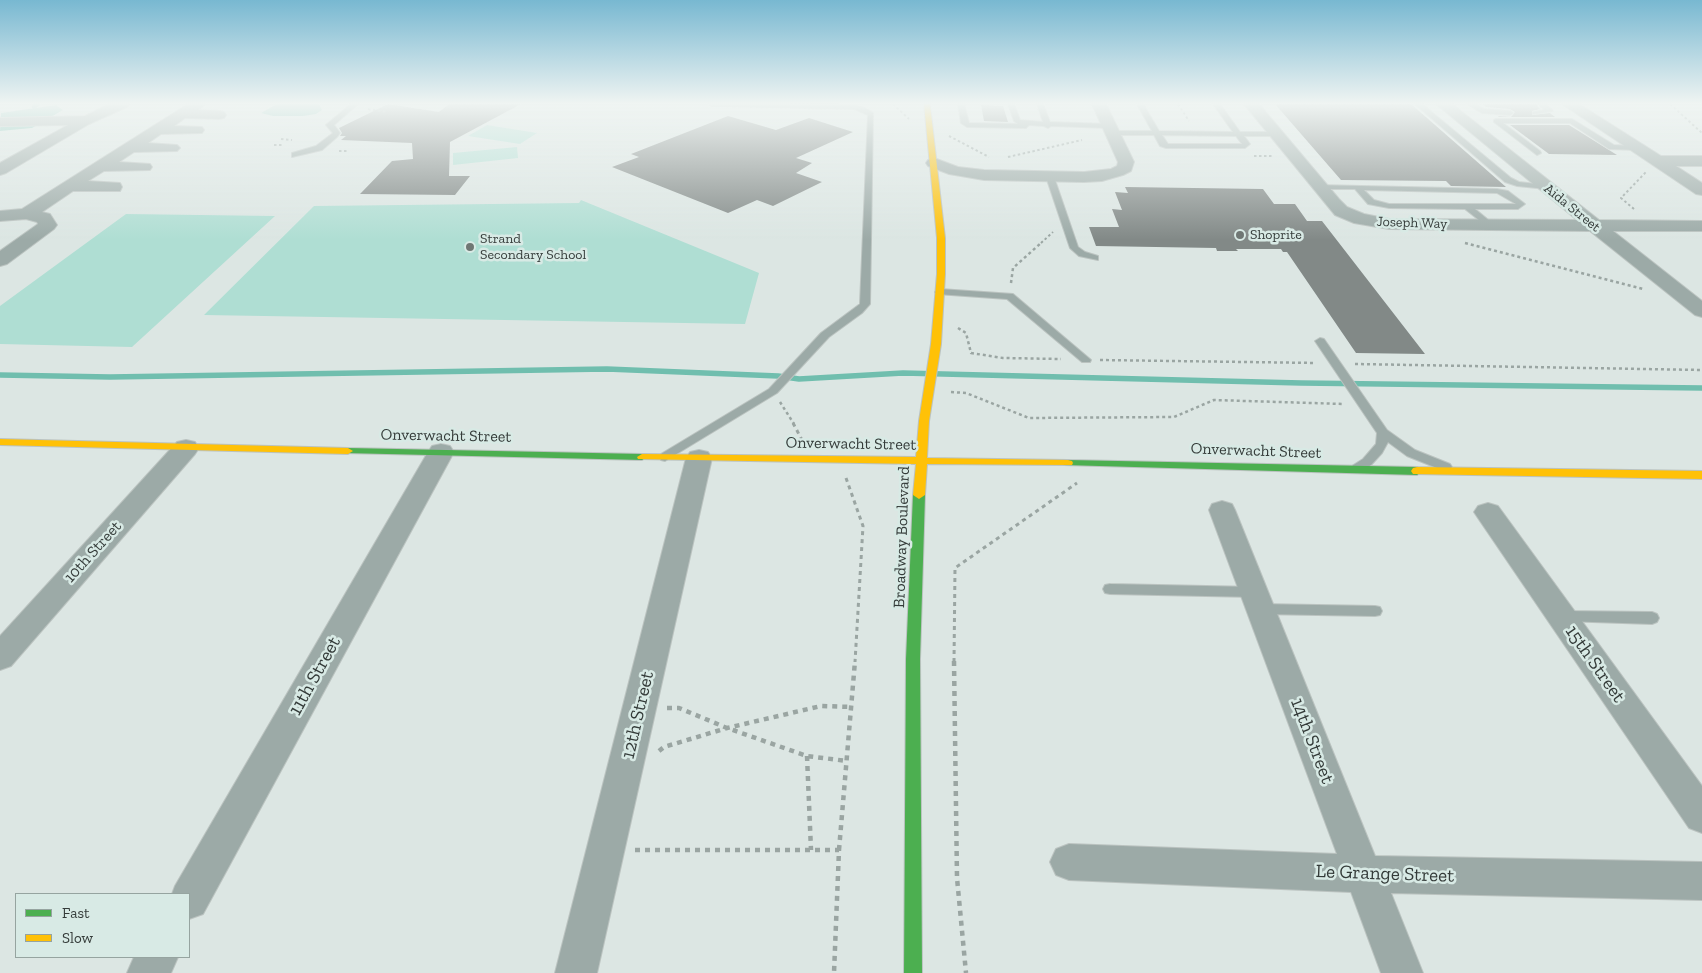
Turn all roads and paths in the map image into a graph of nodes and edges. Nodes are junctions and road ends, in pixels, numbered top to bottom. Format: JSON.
{"nodes":[{"id":1,"x":36,"y":149,"type":"edge"},
{"id":2,"x":127,"y":149,"type":"edge"},
{"id":3,"x":314,"y":149,"type":"edge"},
{"id":4,"x":870,"y":149,"type":"edge"},
{"id":5,"x":932,"y":149,"type":"edge"},
{"id":6,"x":975,"y":149,"type":"edge"},
{"id":7,"x":1035,"y":149,"type":"edge"},
{"id":8,"x":1120,"y":149,"type":"edge"},
{"id":9,"x":1288,"y":149,"type":"edge"},
{"id":10,"x":1472,"y":149,"type":"edge"},
{"id":11,"x":1499,"y":149,"type":"edge"},
{"id":12,"x":1531,"y":149,"type":"edge"},
{"id":13,"x":1638,"y":149,"type":"edge"},
{"id":14,"x":29,"y":153,"type":"junction"},
{"id":15,"x":55,"y":154,"type":"dead end"},
{"id":16,"x":1537,"y":154,"type":"dead end"},
{"id":17,"x":295,"y":155,"type":"dead end"},
{"id":18,"x":995,"y":160,"type":"junction"},
{"id":19,"x":1657,"y":161,"type":"junction"},
{"id":20,"x":1702,"y":161,"type":"edge"},
{"id":21,"x":934,"y":163,"type":"junction"},
{"id":22,"x":101,"y":166,"type":"junction"},
{"id":23,"x":144,"y":166,"type":"dead end"},
{"id":24,"x":0,"y":171,"type":"edge"},
{"id":25,"x":23,"y":173,"type":"dead end"},
{"id":26,"x":984,"y":175,"type":"junction"},
{"id":27,"x":1022,"y":176,"type":"junction"},
{"id":28,"x":1050,"y":176,"type":"junction"},
{"id":29,"x":70,"y":186,"type":"junction"},
{"id":30,"x":114,"y":187,"type":"dead end"},
{"id":31,"x":1319,"y":187,"type":"junction"},
{"id":32,"x":1357,"y":187,"type":"junction"},
{"id":33,"x":1547,"y":187,"type":"junction"},
{"id":34,"x":936,"y":188,"type":"junction"},
{"id":35,"x":1702,"y":190,"type":"edge"},
{"id":36,"x":1466,"y":206,"type":"junction"},
{"id":37,"x":26,"y":214,"type":"junction"},
{"id":38,"x":0,"y":216,"type":"edge"},
{"id":39,"x":1066,"y":220,"type":"junction"},
{"id":40,"x":1489,"y":225,"type":"junction"},
{"id":41,"x":1594,"y":225,"type":"junction"},
{"id":42,"x":1654,"y":226,"type":"junction"},
{"id":43,"x":1702,"y":226,"type":"edge"},
{"id":44,"x":1463,"y":242,"type":"dead end"},
{"id":45,"x":1095,"y":258,"type":"dead end"},
{"id":46,"x":0,"y":260,"type":"edge"},
{"id":47,"x":1644,"y":289,"type":"dead end"},
{"id":48,"x":940,"y":292,"type":"junction"},
{"id":49,"x":1010,"y":296,"type":"junction"},
{"id":50,"x":1702,"y":311,"type":"edge"},
{"id":51,"x":938,"y":326,"type":"junction"},
{"id":52,"x":1320,"y":341,"type":"dead end"},
{"id":53,"x":1086,"y":360,"type":"junction"},
{"id":54,"x":1336,"y":363,"type":"junction"},
{"id":55,"x":1702,"y":370,"type":"edge"},
{"id":56,"x":773,"y":391,"type":"junction"},
{"id":57,"x":928,"y":391,"type":"junction"},
{"id":58,"x":1361,"y":401,"type":"junction"},
{"id":59,"x":1383,"y":433,"type":"junction"},
{"id":60,"x":0,"y":442,"type":"edge"},
{"id":61,"x":186,"y":448,"type":"junction"},
{"id":62,"x":441,"y":452,"type":"junction"},
{"id":63,"x":664,"y":457,"type":"junction"},
{"id":64,"x":699,"y":458,"type":"junction"},
{"id":65,"x":797,"y":460,"type":"junction"},
{"id":66,"x":920,"y":461,"type":"junction"},
{"id":67,"x":1090,"y":463,"type":"junction"},
{"id":68,"x":1356,"y":470,"type":"junction"},
{"id":69,"x":1458,"y":471,"type":"junction"},
{"id":70,"x":1702,"y":475,"type":"edge"},
{"id":71,"x":845,"y":476,"type":"dead end"},
{"id":72,"x":1222,"y":510,"type":"dead end"},
{"id":73,"x":1488,"y":512,"type":"dead end"},
{"id":74,"x":1110,"y":589,"type":"dead end"},
{"id":75,"x":1257,"y":601,"type":"junction"},
{"id":76,"x":1375,"y":611,"type":"dead end"},
{"id":77,"x":1561,"y":616,"type":"junction"},
{"id":78,"x":1652,"y":618,"type":"dead end"},
{"id":79,"x":0,"y":656,"type":"edge"},
{"id":80,"x":852,"y":707,"type":"junction"},
{"id":81,"x":639,"y":708,"type":"junction"},
{"id":82,"x":727,"y":728,"type":"junction"},
{"id":83,"x":807,"y":756,"type":"junction"},
{"id":84,"x":847,"y":761,"type":"junction"},
{"id":85,"x":624,"y":775,"type":"junction"},
{"id":86,"x":1702,"y":816,"type":"edge"},
{"id":87,"x":605,"y":850,"type":"junction"},
{"id":88,"x":811,"y":850,"type":"junction"},
{"id":89,"x":839,"y":850,"type":"junction"},
{"id":90,"x":1069,"y":862,"type":"dead end"},
{"id":91,"x":1364,"y":874,"type":"junction"},
{"id":92,"x":1702,"y":881,"type":"edge"},
{"id":93,"x":190,"y":898,"type":"edge"},
{"id":94,"x":156,"y":958,"type":"edge"},
{"id":95,"x":148,"y":973,"type":"edge"},
{"id":96,"x":576,"y":973,"type":"edge"},
{"id":97,"x":834,"y":973,"type":"edge"},
{"id":98,"x":913,"y":973,"type":"edge"},
{"id":99,"x":966,"y":973,"type":"edge"},
{"id":100,"x":1402,"y":973,"type":"edge"}],
"edges":[{"from":1,"to":14,"type":"street"},
{"from":2,"to":22,"type":"street"},
{"from":3,"to":17,"type":"lane"},
{"from":4,"to":56,"type":"lane"},
{"from":5,"to":21,"type":"street","name":"Broadway Boulevard"},
{"from":6,"to":18,"type":"path"},
{"from":7,"to":18,"type":"path"},
{"from":8,"to":28,"type":"street"},
{"from":9,"to":31,"type":"street","name":"Joseph Way"},
{"from":10,"to":33,"type":"lane"},
{"from":11,"to":33,"type":"street","name":"Aida Street"},
{"from":12,"to":16,"type":"lane"},
{"from":13,"to":19,"type":"street"},
{"from":14,"to":15,"type":"street"},
{"from":14,"to":24,"type":"street"},
{"from":18,"to":27,"type":"path"},
{"from":19,"to":20,"type":"street"},
{"from":19,"to":35,"type":"street"},
{"from":19,"to":42,"type":"path"},
{"from":21,"to":26,"type":"street"},
{"from":21,"to":34,"type":"street","name":"Broadway Boulevard"},
{"from":22,"to":23,"type":"street"},
{"from":22,"to":29,"type":"street"},
{"from":24,"to":25,"type":"street"},
{"from":26,"to":27,"type":"street"},
{"from":26,"to":34,"type":"street"},
{"from":27,"to":28,"type":"street"},
{"from":28,"to":39,"type":"lane"},
{"from":29,"to":30,"type":"street"},
{"from":29,"to":37,"type":"street"},
{"from":31,"to":32,"type":"lane"},
{"from":31,"to":40,"type":"street","name":"Joseph Way"},
{"from":32,"to":36,"type":"lane"},
{"from":32,"to":36,"type":"lane"},
{"from":33,"to":41,"type":"street","name":"Aida Street"},
{"from":34,"to":48,"type":"street","name":"Broadway Boulevard"},
{"from":36,"to":40,"type":"lane"},
{"from":37,"to":38,"type":"street"},
{"from":37,"to":46,"type":"street"},
{"from":39,"to":45,"type":"lane"},
{"from":39,"to":49,"type":"path"},
{"from":40,"to":41,"type":"street","name":"Joseph Way"},
{"from":41,"to":42,"type":"street","name":"Joseph Way"},
{"from":41,"to":50,"type":"street","name":"Aida Street"},
{"from":42,"to":43,"type":"street","name":"Joseph Way"},
{"from":44,"to":47,"type":"path"},
{"from":48,"to":49,"type":"lane"},
{"from":48,"to":51,"type":"street","name":"Broadway Boulevard"},
{"from":49,"to":53,"type":"lane"},
{"from":51,"to":53,"type":"path"},
{"from":51,"to":57,"type":"street","name":"Broadway Boulevard"},
{"from":52,"to":54,"type":"lane"},
{"from":53,"to":54,"type":"path"},
{"from":54,"to":55,"type":"path"},
{"from":54,"to":58,"type":"lane"},
{"from":56,"to":63,"type":"lane"},
{"from":56,"to":65,"type":"path"},
{"from":57,"to":58,"type":"path"},
{"from":57,"to":66,"type":"street","name":"Broadway Boulevard"},
{"from":58,"to":59,"type":"lane"},
{"from":59,"to":68,"type":"lane"},
{"from":59,"to":69,"type":"lane"},
{"from":60,"to":61,"type":"street","name":"Onverwacht Street"},
{"from":61,"to":62,"type":"street","name":"Onverwacht Street"},
{"from":61,"to":79,"type":"street","name":"10th Street"},
{"from":62,"to":63,"type":"street","name":"Onverwacht Street"},
{"from":62,"to":93,"type":"street","name":"11th Street"},
{"from":63,"to":64,"type":"street","name":"Onverwacht Street"},
{"from":64,"to":65,"type":"street","name":"Onverwacht Street"},
{"from":64,"to":81,"type":"street","name":"12th Street"},
{"from":65,"to":66,"type":"street","name":"Onverwacht Street"},
{"from":66,"to":67,"type":"street","name":"Onverwacht Street"},
{"from":66,"to":98,"type":"street","name":"Broadway Boulevard"},
{"from":67,"to":68,"type":"street","name":"Onverwacht Street"},
{"from":67,"to":99,"type":"path"},
{"from":68,"to":69,"type":"street","name":"Onverwacht Street"},
{"from":69,"to":70,"type":"street","name":"Onverwacht Street"},
{"from":71,"to":80,"type":"path"},
{"from":72,"to":75,"type":"street","name":"14th Street"},
{"from":73,"to":77,"type":"street","name":"15th Street"},
{"from":74,"to":75,"type":"lane"},
{"from":75,"to":76,"type":"lane"},
{"from":75,"to":91,"type":"street","name":"14th Street"},
{"from":77,"to":78,"type":"lane"},
{"from":77,"to":86,"type":"street","name":"15th Street"},
{"from":80,"to":82,"type":"path"},
{"from":80,"to":84,"type":"path"},
{"from":81,"to":82,"type":"path"},
{"from":81,"to":85,"type":"street","name":"12th Street"},
{"from":82,"to":83,"type":"path"},
{"from":82,"to":85,"type":"path"},
{"from":83,"to":84,"type":"path"},
{"from":83,"to":88,"type":"path"},
{"from":84,"to":89,"type":"path"},
{"from":85,"to":87,"type":"street","name":"12th Street"},
{"from":87,"to":88,"type":"path"},
{"from":87,"to":96,"type":"street","name":"12th Street"},
{"from":88,"to":89,"type":"path"},
{"from":89,"to":97,"type":"path"},
{"from":90,"to":91,"type":"street","name":"Le Grange Street"},
{"from":91,"to":92,"type":"street","name":"Le Grange Street"},
{"from":91,"to":100,"type":"street","name":"14th Street"},
{"from":94,"to":95,"type":"street"}]}
